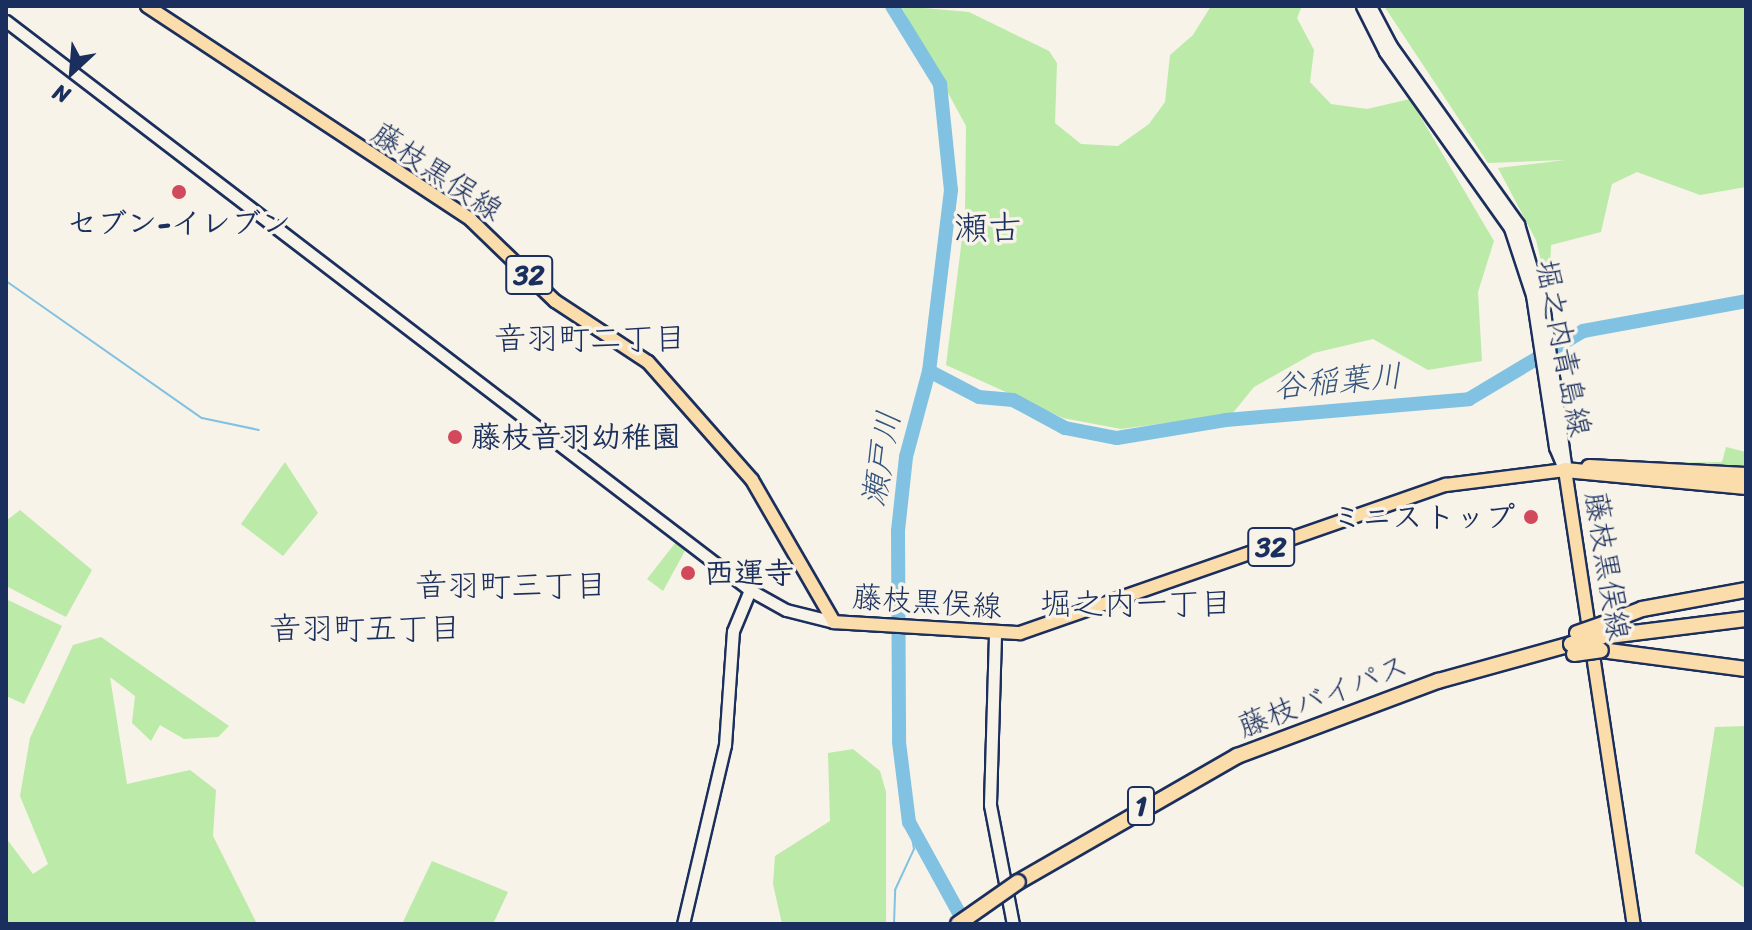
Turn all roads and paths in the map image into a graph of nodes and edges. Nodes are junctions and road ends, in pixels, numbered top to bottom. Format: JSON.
{"nodes":[{"id":1,"x":147,"y":6,"type":"edge"},
{"id":2,"x":1362,"y":6,"type":"edge"},
{"id":3,"x":1370,"y":6,"type":"edge"},
{"id":4,"x":6,"y":21,"type":"edge"},
{"id":5,"x":1544,"y":340,"type":"junction"},
{"id":6,"x":1565,"y":470,"type":"junction"},
{"id":7,"x":1746,"y":476,"type":"edge"},
{"id":8,"x":1700,"y":485,"type":"junction"},
{"id":9,"x":1746,"y":487,"type":"edge"},
{"id":10,"x":750,"y":590,"type":"junction"},
{"id":11,"x":1746,"y":590,"type":"edge"},
{"id":12,"x":1746,"y":619,"type":"edge"},
{"id":13,"x":834,"y":622,"type":"junction"},
{"id":14,"x":995,"y":635,"type":"junction"},
{"id":15,"x":1601,"y":637,"type":"junction"},
{"id":16,"x":1746,"y":669,"type":"edge"},
{"id":17,"x":683,"y":924,"type":"edge"},
{"id":18,"x":958,"y":924,"type":"edge"},
{"id":19,"x":1013,"y":924,"type":"edge"},
{"id":20,"x":1634,"y":924,"type":"edge"}],
"edges":[{"from":1,"to":13,"type":"main road","name":"藤枝黒俣線","number":"32"},
{"from":2,"to":5,"type":"street","name":"堀之内青島線"},
{"from":3,"to":5,"type":"street","name":"堀之内青島線"},
{"from":4,"to":10,"type":"street"},
{"from":5,"to":6,"type":"street","name":"堀之内青島線"},
{"from":6,"to":7,"type":"highway"},
{"from":6,"to":8,"type":"highway"},
{"from":6,"to":14,"type":"main road","name":"藤枝黒俣線","number":"32"},
{"from":6,"to":20,"type":"main road","name":"藤枝黒俣線"},
{"from":7,"to":8,"type":"highway"},
{"from":8,"to":9,"type":"highway"},
{"from":10,"to":13,"type":"street"},
{"from":10,"to":17,"type":"street"},
{"from":11,"to":15,"type":"highway","number":"1"},
{"from":12,"to":15,"type":"highway","name":"藤枝バイパス","number":"1"},
{"from":13,"to":14,"type":"main road","name":"藤枝黒俣線","number":"32"},
{"from":14,"to":19,"type":"street"},
{"from":15,"to":16,"type":"highway","number":"1"},
{"from":15,"to":18,"type":"highway","name":"藤枝バイパス","number":"1","bridge":true}]}
